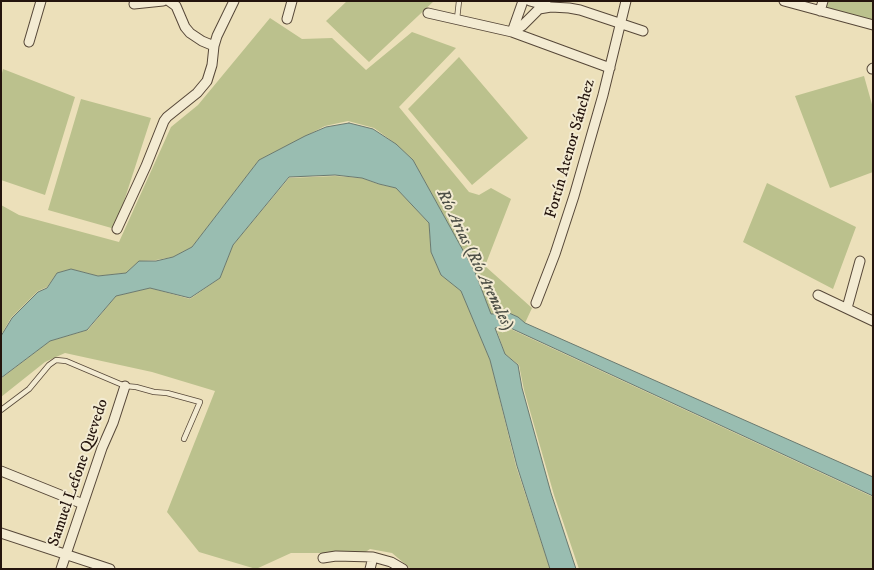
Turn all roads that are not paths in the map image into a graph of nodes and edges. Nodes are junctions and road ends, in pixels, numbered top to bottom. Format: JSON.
{"nodes":[{"id":1,"x":42,"y":1,"type":"edge"},
{"id":2,"x":162,"y":1,"type":"edge"},
{"id":3,"x":169,"y":1,"type":"edge"},
{"id":4,"x":234,"y":1,"type":"edge"},
{"id":5,"x":292,"y":1,"type":"edge"},
{"id":6,"x":459,"y":1,"type":"edge"},
{"id":7,"x":523,"y":1,"type":"edge"},
{"id":8,"x":530,"y":1,"type":"edge"},
{"id":9,"x":626,"y":1,"type":"edge"},
{"id":10,"x":784,"y":1,"type":"edge"},
{"id":11,"x":823,"y":1,"type":"edge"},
{"id":12,"x":134,"y":4,"type":"dead end"},
{"id":13,"x":551,"y":7,"type":"junction"},
{"id":14,"x":820,"y":11,"type":"junction"},
{"id":15,"x":428,"y":13,"type":"dead end"},
{"id":16,"x":287,"y":19,"type":"dead end"},
{"id":17,"x":457,"y":19,"type":"junction"},
{"id":18,"x":620,"y":24,"type":"junction"},
{"id":19,"x":873,"y":25,"type":"edge"},
{"id":20,"x":512,"y":32,"type":"junction"},
{"id":21,"x":643,"y":32,"type":"dead end"},
{"id":22,"x":29,"y":42,"type":"dead end"},
{"id":23,"x":214,"y":46,"type":"junction"},
{"id":24,"x":610,"y":68,"type":"junction"},
{"id":25,"x":117,"y":229,"type":"dead end"},
{"id":26,"x":860,"y":261,"type":"dead end"},
{"id":27,"x":818,"y":295,"type":"dead end"},
{"id":28,"x":536,"y":304,"type":"dead end"},
{"id":29,"x":847,"y":308,"type":"junction"},
{"id":30,"x":873,"y":322,"type":"edge"},
{"id":31,"x":125,"y":386,"type":"junction"},
{"id":32,"x":1,"y":410,"type":"edge"},
{"id":33,"x":184,"y":439,"type":"dead end"},
{"id":34,"x":1,"y":471,"type":"edge"},
{"id":35,"x":83,"y":504,"type":"junction"},
{"id":36,"x":1,"y":533,"type":"edge"},
{"id":37,"x":66,"y":554,"type":"junction"},
{"id":38,"x":373,"y":557,"type":"junction"},
{"id":39,"x":323,"y":558,"type":"dead end"},
{"id":40,"x":61,"y":569,"type":"edge"},
{"id":41,"x":110,"y":569,"type":"edge"},
{"id":42,"x":370,"y":569,"type":"edge"},
{"id":43,"x":403,"y":569,"type":"edge"}],
"edges":[{"from":1,"to":22,"type":"street"},
{"from":2,"to":12,"type":"street"},
{"from":3,"to":23,"type":"street"},
{"from":4,"to":23,"type":"street"},
{"from":5,"to":16,"type":"street"},
{"from":6,"to":17,"type":"lane"},
{"from":7,"to":20,"type":"street"},
{"from":8,"to":13,"type":"street"},
{"from":9,"to":18,"type":"street","name":"Fortín Atenor Sánchez"},
{"from":10,"to":14,"type":"street"},
{"from":11,"to":14,"type":"street"},
{"from":13,"to":18,"type":"street"},
{"from":13,"to":20,"type":"street"},
{"from":14,"to":19,"type":"street"},
{"from":15,"to":17,"type":"street"},
{"from":17,"to":20,"type":"street"},
{"from":18,"to":21,"type":"street"},
{"from":18,"to":24,"type":"street","name":"Fortín Atenor Sánchez"},
{"from":20,"to":24,"type":"street"},
{"from":23,"to":25,"type":"street"},
{"from":24,"to":28,"type":"street","name":"Fortín Atenor Sánchez"},
{"from":26,"to":29,"type":"street"},
{"from":27,"to":29,"type":"street"},
{"from":29,"to":30,"type":"street"},
{"from":31,"to":32,"type":"lane"},
{"from":31,"to":33,"type":"lane"},
{"from":31,"to":35,"type":"street","name":"Samuel Lefone Quevedo"},
{"from":34,"to":35,"type":"street"},
{"from":35,"to":37,"type":"street","name":"Samuel Lefone Quevedo"},
{"from":36,"to":37,"type":"street"},
{"from":37,"to":40,"type":"street","name":"Samuel Lefone Quevedo"},
{"from":37,"to":41,"type":"street"},
{"from":38,"to":39,"type":"street"},
{"from":38,"to":42,"type":"street"},
{"from":38,"to":43,"type":"street"}]}
